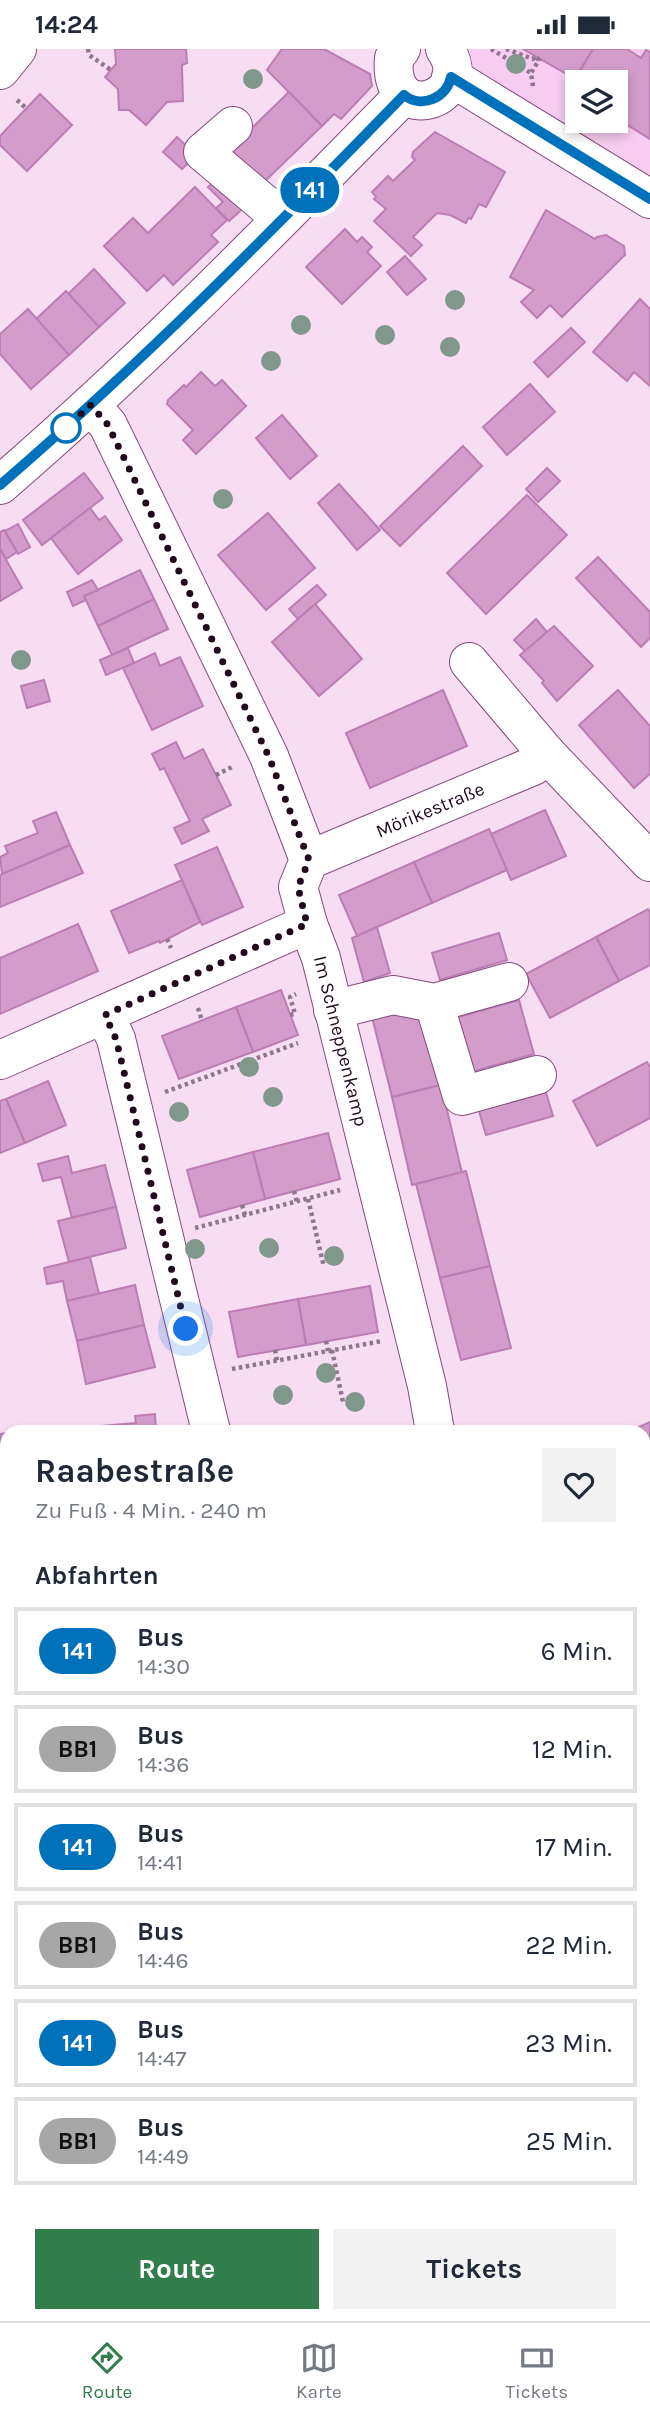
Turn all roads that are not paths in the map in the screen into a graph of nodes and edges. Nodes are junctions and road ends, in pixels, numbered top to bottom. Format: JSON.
{"nodes":[{"id":1,"x":17,"y":49,"type":"edge"},
{"id":2,"x":388,"y":52,"type":"edge"},
{"id":3,"x":448,"y":63,"type":"edge"},
{"id":4,"x":0,"y":70,"type":"edge"},
{"id":5,"x":404,"y":95,"type":"junction"},
{"id":6,"x":233,"y":126,"type":"dead end"},
{"id":7,"x":650,"y":199,"type":"edge"},
{"id":8,"x":281,"y":218,"type":"junction"},
{"id":9,"x":91,"y":405,"type":"junction"},
{"id":10,"x":0,"y":485,"type":"edge"},
{"id":11,"x":469,"y":662,"type":"dead end"},
{"id":12,"x":546,"y":753,"type":"junction"},
{"id":13,"x":309,"y":860,"type":"junction"},
{"id":14,"x":650,"y":862,"type":"edge"},
{"id":15,"x":307,"y":924,"type":"junction"},
{"id":16,"x":509,"y":982,"type":"dead end"},
{"id":17,"x":434,"y":1003,"type":"junction"},
{"id":18,"x":333,"y":1010,"type":"junction"},
{"id":19,"x":105,"y":1015,"type":"junction"},
{"id":20,"x":0,"y":1060,"type":"edge"},
{"id":21,"x":537,"y":1075,"type":"dead end"},
{"id":22,"x":210,"y":1425,"type":"edge"},
{"id":23,"x":434,"y":1425,"type":"edge"}],
"edges":[{"from":1,"to":4,"type":"street"},
{"from":2,"to":5,"type":"street"},
{"from":3,"to":5,"type":"street"},
{"from":3,"to":7,"type":"street"},
{"from":5,"to":8,"type":"street"},
{"from":6,"to":8,"type":"street"},
{"from":8,"to":9,"type":"street"},
{"from":9,"to":10,"type":"street"},
{"from":9,"to":13,"type":"street"},
{"from":11,"to":12,"type":"street"},
{"from":12,"to":13,"type":"street","name":"Mörikestraße"},
{"from":12,"to":14,"type":"street"},
{"from":13,"to":15,"type":"street","name":"Im Schneppenkamp"},
{"from":15,"to":18,"type":"street","name":"Im Schneppenkamp"},
{"from":15,"to":19,"type":"street"},
{"from":16,"to":17,"type":"street"},
{"from":17,"to":18,"type":"street"},
{"from":17,"to":21,"type":"street"},
{"from":18,"to":23,"type":"street","name":"Im Schneppenkamp"},
{"from":19,"to":20,"type":"street"},
{"from":19,"to":22,"type":"street"}]}
